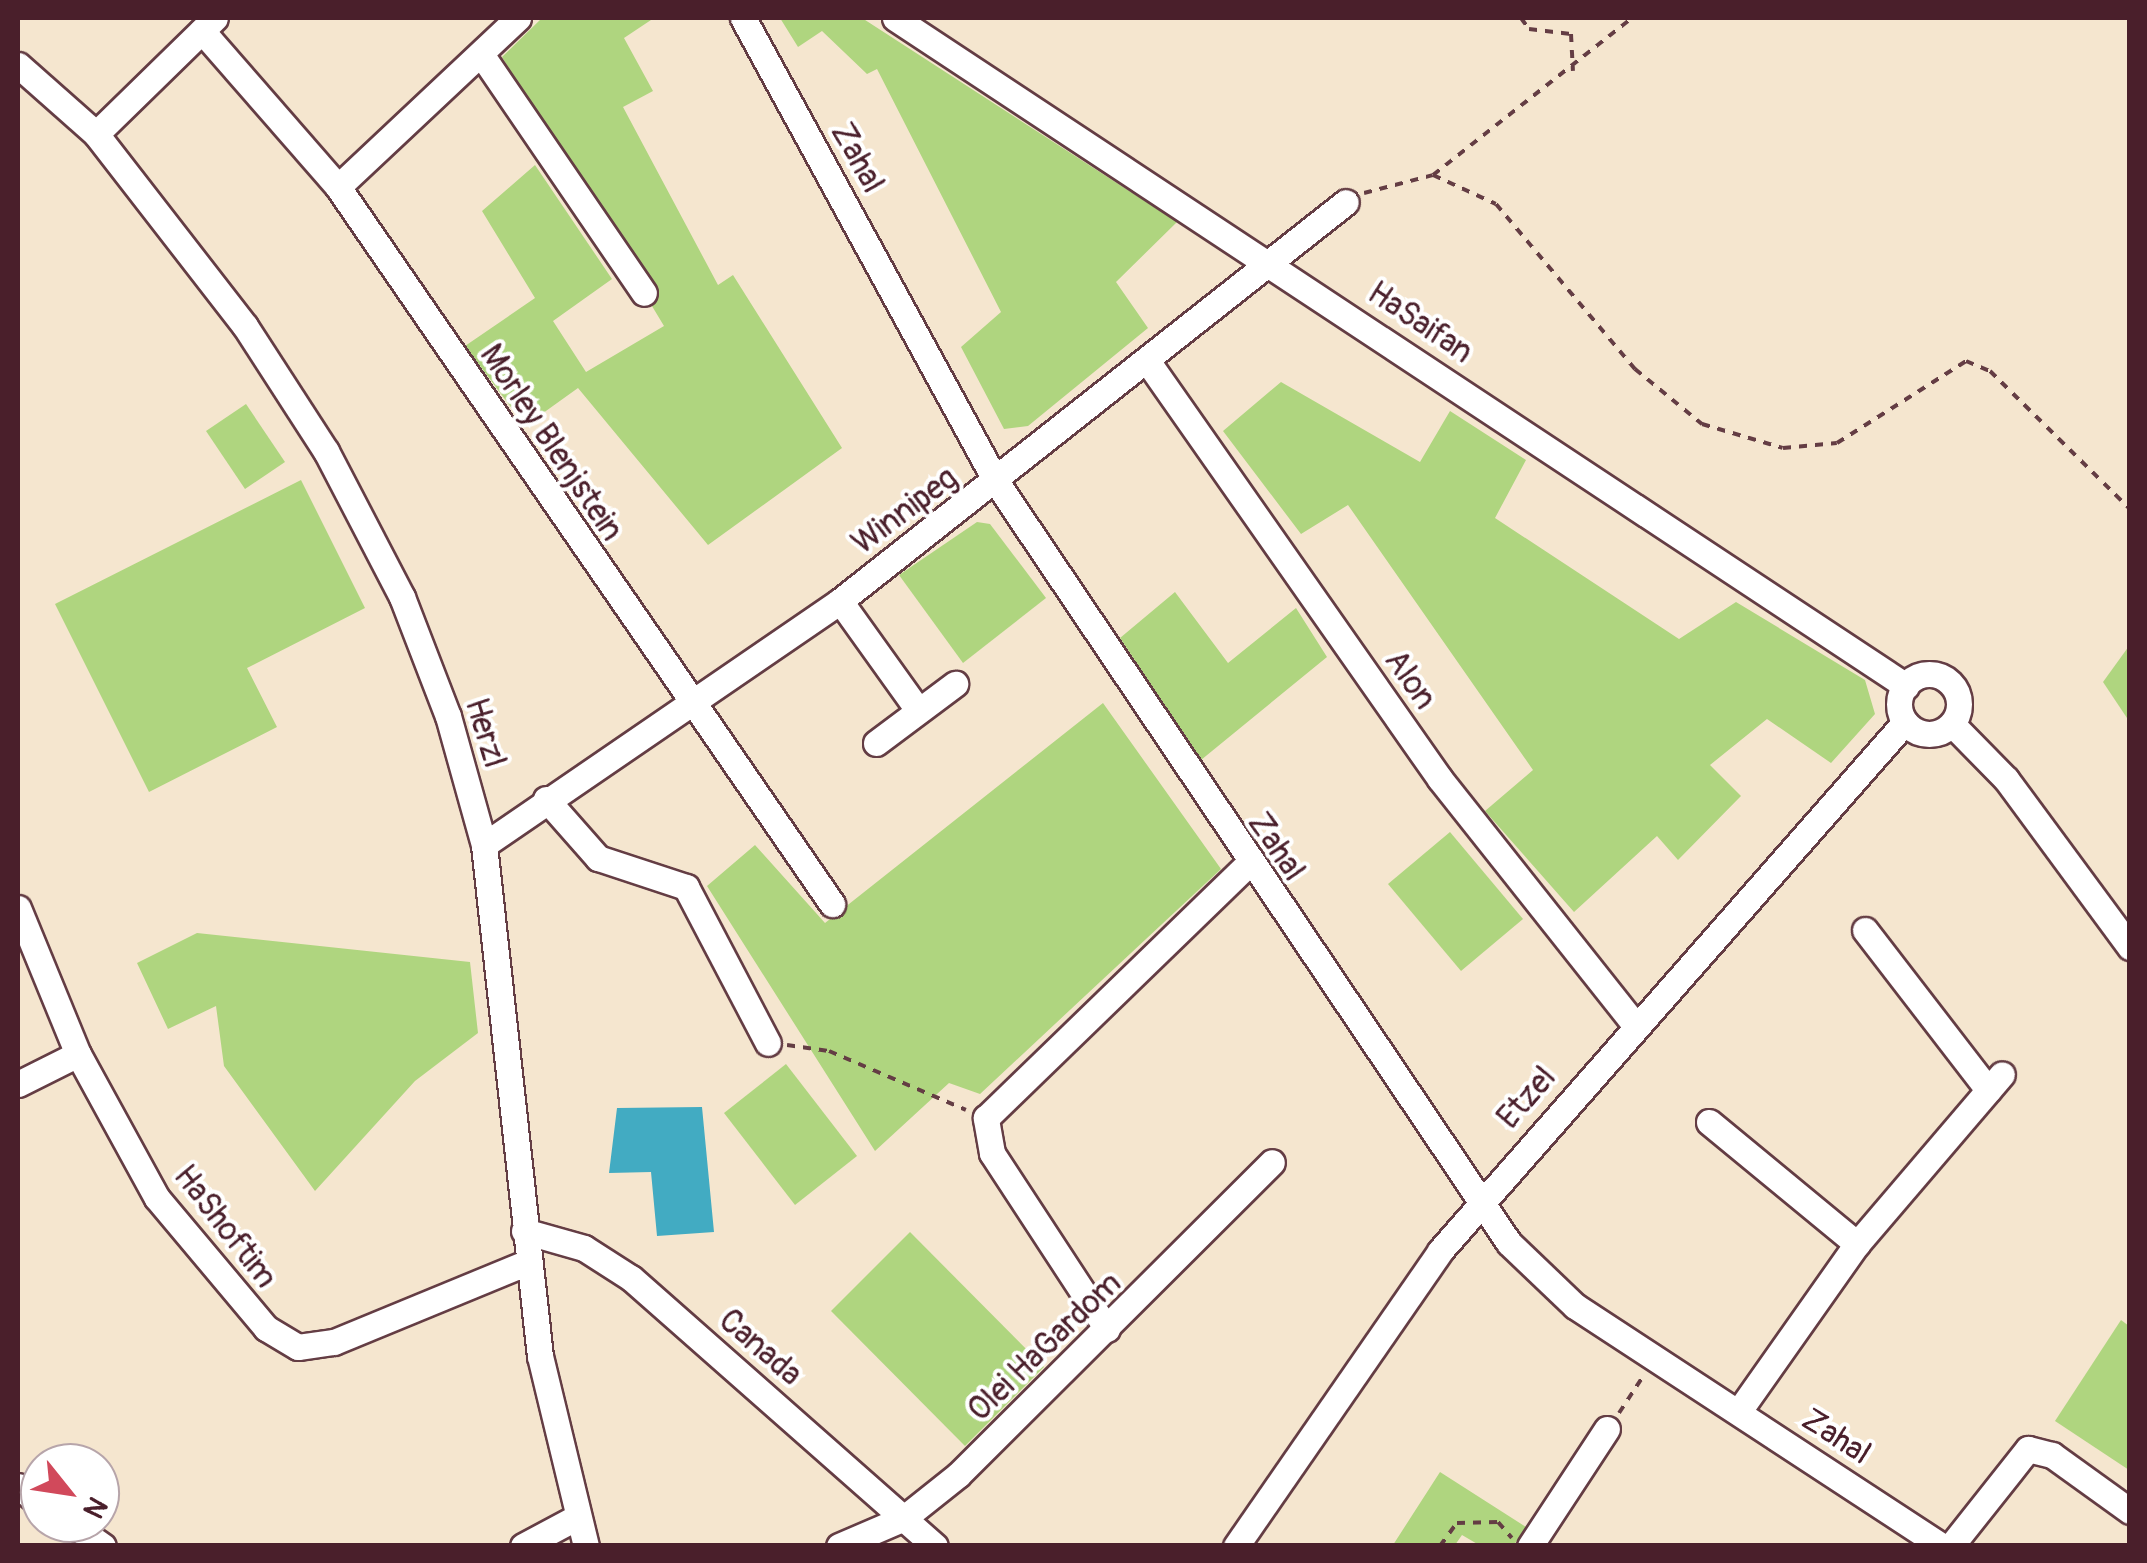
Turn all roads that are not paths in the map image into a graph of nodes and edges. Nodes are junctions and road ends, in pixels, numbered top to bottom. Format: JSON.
{"nodes":[{"id":1,"x":518,"y":18,"type":"edge"},
{"id":2,"x":744,"y":18,"type":"edge"},
{"id":3,"x":895,"y":18,"type":"edge"},
{"id":4,"x":209,"y":24,"type":"edge"},
{"id":5,"x":481,"y":54,"type":"junction"},
{"id":6,"x":18,"y":65,"type":"edge"},
{"id":7,"x":96,"y":134,"type":"junction"},
{"id":8,"x":338,"y":187,"type":"junction"},
{"id":9,"x":1346,"y":202,"type":"road end"},
{"id":10,"x":1272,"y":264,"type":"junction"},
{"id":11,"x":644,"y":293,"type":"dead end"},
{"id":12,"x":1148,"y":362,"type":"junction"},
{"id":13,"x":997,"y":483,"type":"junction"},
{"id":14,"x":840,"y":601,"type":"junction"},
{"id":15,"x":955,"y":684,"type":"dead end"},
{"id":16,"x":1906,"y":686,"type":"junction"},
{"id":17,"x":690,"y":706,"type":"junction"},
{"id":18,"x":918,"y":710,"type":"junction"},
{"id":19,"x":1905,"y":722,"type":"junction"},
{"id":20,"x":1952,"y":724,"type":"junction"},
{"id":21,"x":876,"y":742,"type":"dead end"},
{"id":22,"x":546,"y":799,"type":"junction"},
{"id":23,"x":484,"y":846,"type":"junction"},
{"id":24,"x":1248,"y":864,"type":"junction"},
{"id":25,"x":832,"y":904,"type":"dead end"},
{"id":26,"x":18,"y":908,"type":"edge"},
{"id":27,"x":1865,"y":930,"type":"dead end"},
{"id":28,"x":2130,"y":947,"type":"edge"},
{"id":29,"x":1634,"y":1024,"type":"junction"},
{"id":30,"x":768,"y":1043,"type":"road end"},
{"id":31,"x":78,"y":1054,"type":"junction"},
{"id":32,"x":18,"y":1084,"type":"edge"},
{"id":33,"x":1710,"y":1122,"type":"dead end"},
{"id":34,"x":1272,"y":1162,"type":"dead end"},
{"id":35,"x":1480,"y":1203,"type":"junction"},
{"id":36,"x":524,"y":1231,"type":"junction"},
{"id":37,"x":1857,"y":1244,"type":"junction"},
{"id":38,"x":526,"y":1263,"type":"junction"},
{"id":39,"x":1108,"y":1329,"type":"junction"},
{"id":40,"x":1739,"y":1411,"type":"junction"},
{"id":41,"x":1608,"y":1429,"type":"road end"},
{"id":42,"x":2130,"y":1511,"type":"edge"},
{"id":43,"x":578,"y":1517,"type":"junction"},
{"id":44,"x":904,"y":1518,"type":"junction"},
{"id":45,"x":523,"y":1546,"type":"edge"},
{"id":46,"x":586,"y":1546,"type":"edge"},
{"id":47,"x":839,"y":1546,"type":"edge"},
{"id":48,"x":935,"y":1546,"type":"edge"},
{"id":49,"x":1236,"y":1546,"type":"edge"},
{"id":50,"x":1530,"y":1546,"type":"edge"},
{"id":51,"x":1942,"y":1546,"type":"edge"},
{"id":52,"x":1951,"y":1546,"type":"edge"}],
"edges":[{"from":1,"to":5,"type":"street"},
{"from":2,"to":13,"type":"street","name":"Zahal"},
{"from":3,"to":10,"type":"street","name":"HaSaifan"},
{"from":4,"to":7,"type":"street"},
{"from":4,"to":8,"type":"street","name":"Morley Blenjstein"},
{"from":5,"to":8,"type":"street"},
{"from":5,"to":11,"type":"street"},
{"from":6,"to":7,"type":"street","name":"Herzl"},
{"from":7,"to":23,"type":"street","name":"Herzl"},
{"from":8,"to":17,"type":"street","name":"Morley Blenjstein"},
{"from":9,"to":10,"type":"street","name":"Winnipeg"},
{"from":10,"to":12,"type":"street","name":"Winnipeg"},
{"from":10,"to":16,"type":"street","name":"HaSaifan"},
{"from":12,"to":13,"type":"street","name":"Winnipeg"},
{"from":12,"to":29,"type":"street","name":"Alon"},
{"from":13,"to":14,"type":"street","name":"Winnipeg"},
{"from":13,"to":24,"type":"street","name":"Zahal"},
{"from":14,"to":17,"type":"street","name":"Winnipeg"},
{"from":14,"to":18,"type":"street"},
{"from":15,"to":18,"type":"street"},
{"from":16,"to":19,"type":"street"},
{"from":16,"to":20,"type":"street"},
{"from":17,"to":22,"type":"street","name":"Winnipeg"},
{"from":17,"to":25,"type":"street","name":"Morley Blenjstein"},
{"from":18,"to":21,"type":"street"},
{"from":19,"to":20,"type":"street"},
{"from":19,"to":29,"type":"street","name":"Etzel"},
{"from":20,"to":28,"type":"street"},
{"from":22,"to":23,"type":"street","name":"Winnipeg"},
{"from":22,"to":30,"type":"street"},
{"from":23,"to":36,"type":"street","name":"Herzl"},
{"from":24,"to":35,"type":"street","name":"Zahal"},
{"from":24,"to":39,"type":"street"},
{"from":26,"to":31,"type":"street","name":"HaShoftim"},
{"from":27,"to":37,"type":"street"},
{"from":29,"to":35,"type":"street","name":"Etzel"},
{"from":31,"to":32,"type":"street"},
{"from":31,"to":38,"type":"street","name":"HaShoftim"},
{"from":33,"to":37,"type":"street"},
{"from":34,"to":39,"type":"street","name":"Olei HaGardom"},
{"from":35,"to":40,"type":"street","name":"Zahal"},
{"from":35,"to":49,"type":"street","name":"Etzel"},
{"from":36,"to":38,"type":"street","name":"Herzl"},
{"from":36,"to":44,"type":"street","name":"Canada"},
{"from":37,"to":40,"type":"street"},
{"from":38,"to":43,"type":"street","name":"Herzl"},
{"from":39,"to":44,"type":"street","name":"Olei HaGardom"},
{"from":40,"to":51,"type":"street","name":"Zahal"},
{"from":41,"to":50,"type":"street"},
{"from":42,"to":52,"type":"street"},
{"from":43,"to":45,"type":"street"},
{"from":43,"to":46,"type":"street","name":"Herzl"},
{"from":44,"to":47,"type":"street","name":"Olei HaGardom"},
{"from":44,"to":48,"type":"street","name":"Canada"}]}
